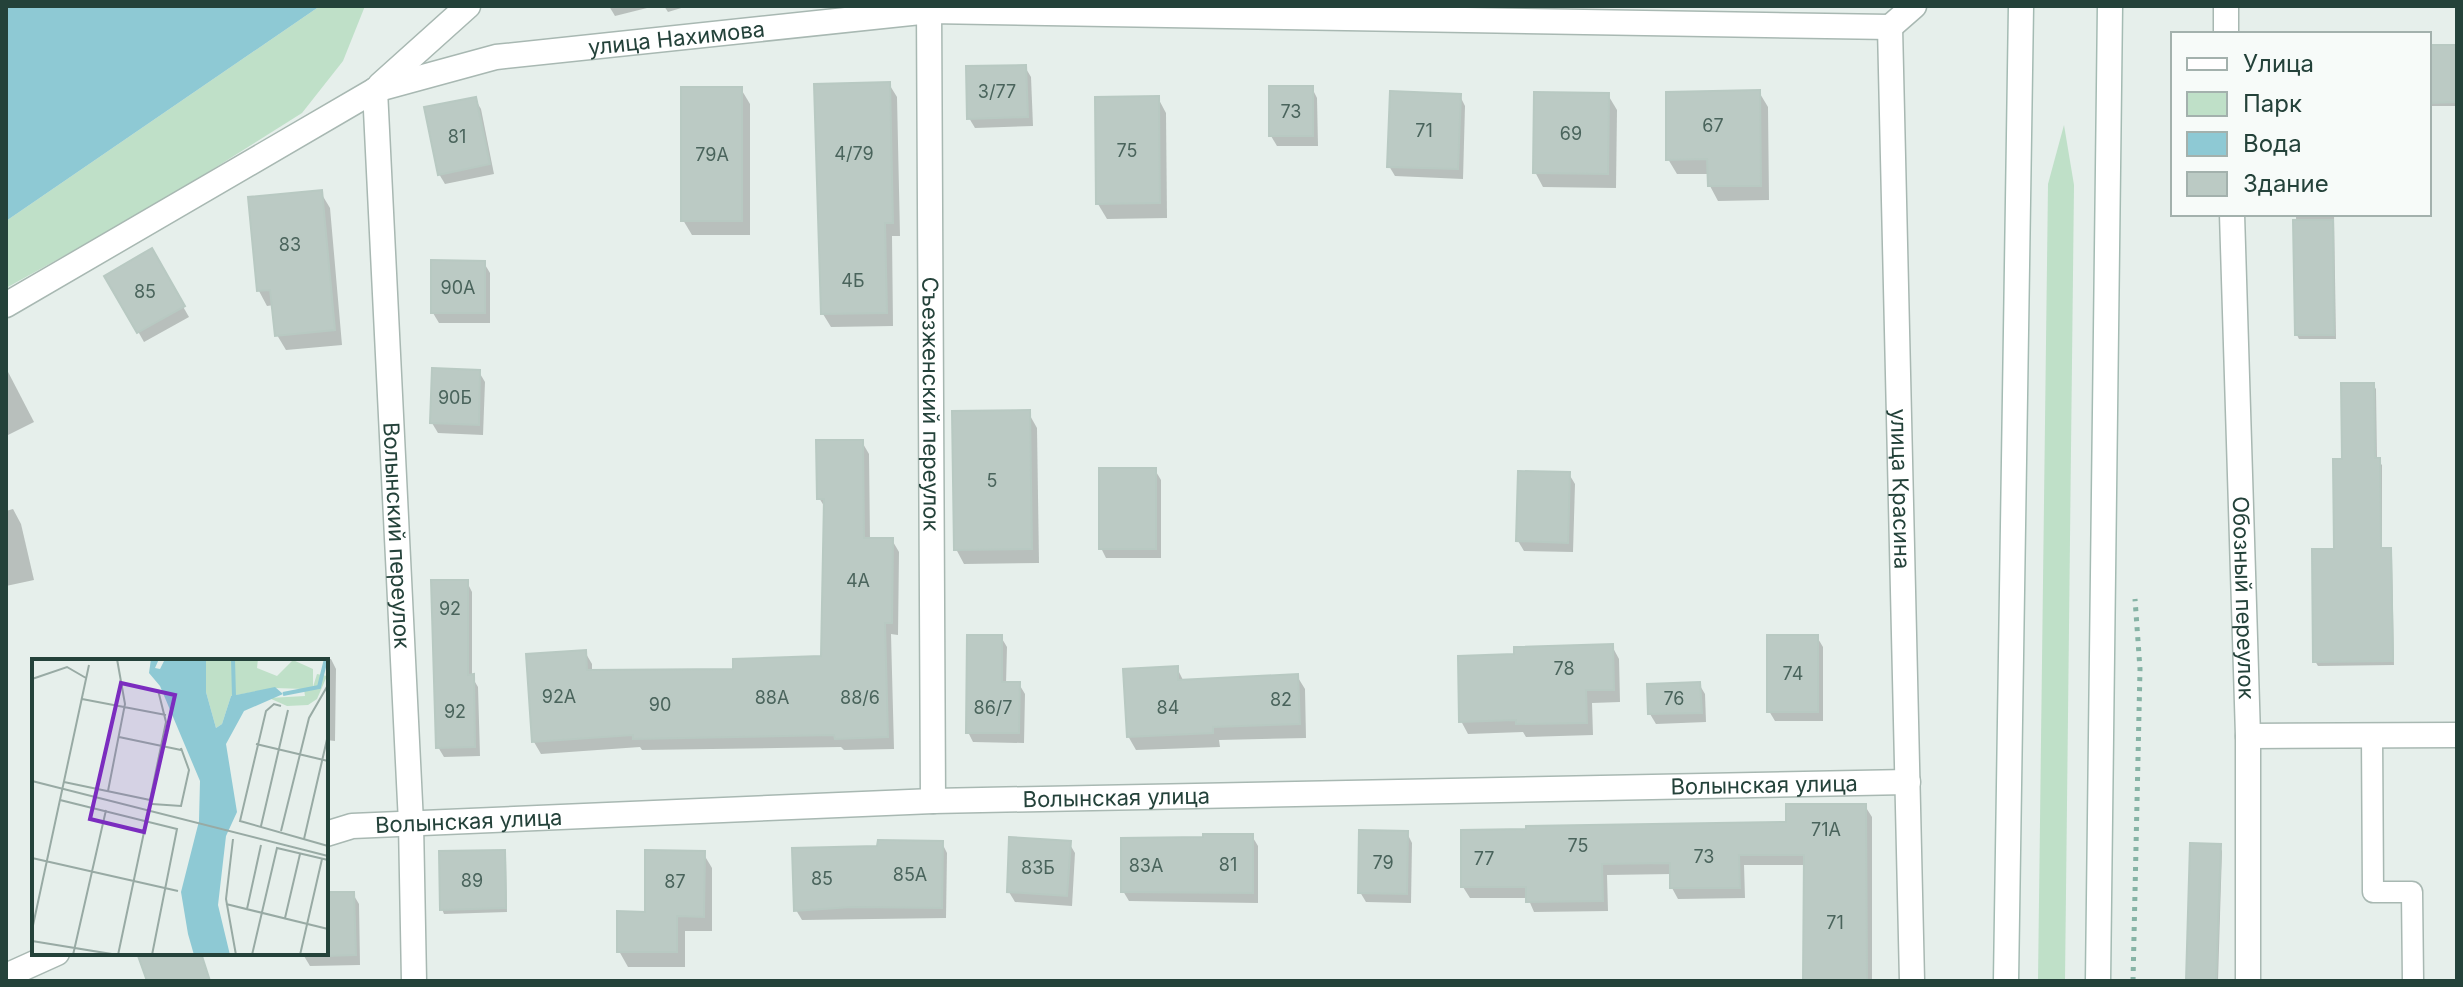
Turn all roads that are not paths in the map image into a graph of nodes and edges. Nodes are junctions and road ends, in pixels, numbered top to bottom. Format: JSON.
{"nodes":[{"id":1,"x":468,"y":6,"type":"edge"},
{"id":2,"x":1914,"y":6,"type":"edge"},
{"id":3,"x":2021,"y":6,"type":"edge"},
{"id":4,"x":2110,"y":6,"type":"edge"},
{"id":5,"x":2226,"y":6,"type":"edge"},
{"id":6,"x":930,"y":8,"type":"edge"},
{"id":7,"x":1890,"y":27,"type":"junction"},
{"id":8,"x":2226,"y":32,"type":"edge"},
{"id":9,"x":375,"y":90,"type":"junction"},
{"id":10,"x":2232,"y":216,"type":"edge"},
{"id":11,"x":6,"y":305,"type":"edge"},
{"id":12,"x":2372,"y":735,"type":"junction"},
{"id":13,"x":2457,"y":735,"type":"edge"},
{"id":14,"x":2248,"y":736,"type":"junction"},
{"id":15,"x":1908,"y":782,"type":"junction"},
{"id":16,"x":933,"y":801,"type":"junction"},
{"id":17,"x":411,"y":823,"type":"junction"},
{"id":18,"x":328,"y":833,"type":"edge"},
{"id":19,"x":53,"y":955,"type":"edge"},
{"id":20,"x":6,"y":976,"type":"edge"},
{"id":21,"x":414,"y":981,"type":"edge"},
{"id":22,"x":1912,"y":981,"type":"edge"},
{"id":23,"x":2006,"y":981,"type":"edge"},
{"id":24,"x":2098,"y":981,"type":"edge"},
{"id":25,"x":2248,"y":981,"type":"edge"},
{"id":26,"x":2413,"y":981,"type":"edge"}],
"edges":[{"from":1,"to":9,"type":"street"},
{"from":2,"to":7,"type":"street"},
{"from":3,"to":23,"type":"street"},
{"from":4,"to":24,"type":"street"},
{"from":5,"to":8,"type":"street"},
{"from":6,"to":7,"type":"street","name":"улица Нахимова"},
{"from":6,"to":9,"type":"street","name":"улица Нахимова"},
{"from":6,"to":16,"type":"street","name":"Съезженский переулок"},
{"from":7,"to":15,"type":"street","name":"улица Красина"},
{"from":9,"to":11,"type":"street","name":"улица Нахимова"},
{"from":9,"to":17,"type":"street","name":"Волынский переулок"},
{"from":10,"to":14,"type":"street","name":"Обозный переулок"},
{"from":12,"to":13,"type":"street"},
{"from":12,"to":14,"type":"street"},
{"from":12,"to":26,"type":"lane"},
{"from":14,"to":25,"type":"street","name":"Обозный переулок"},
{"from":15,"to":16,"type":"street","name":"Волынская улица"},
{"from":15,"to":22,"type":"street","name":"улица Красина"},
{"from":16,"to":17,"type":"street","name":"Волынская улица"},
{"from":17,"to":18,"type":"street","name":"Волынская улица"},
{"from":17,"to":21,"type":"street","name":"Волынский переулок"},
{"from":19,"to":20,"type":"street"}]}
